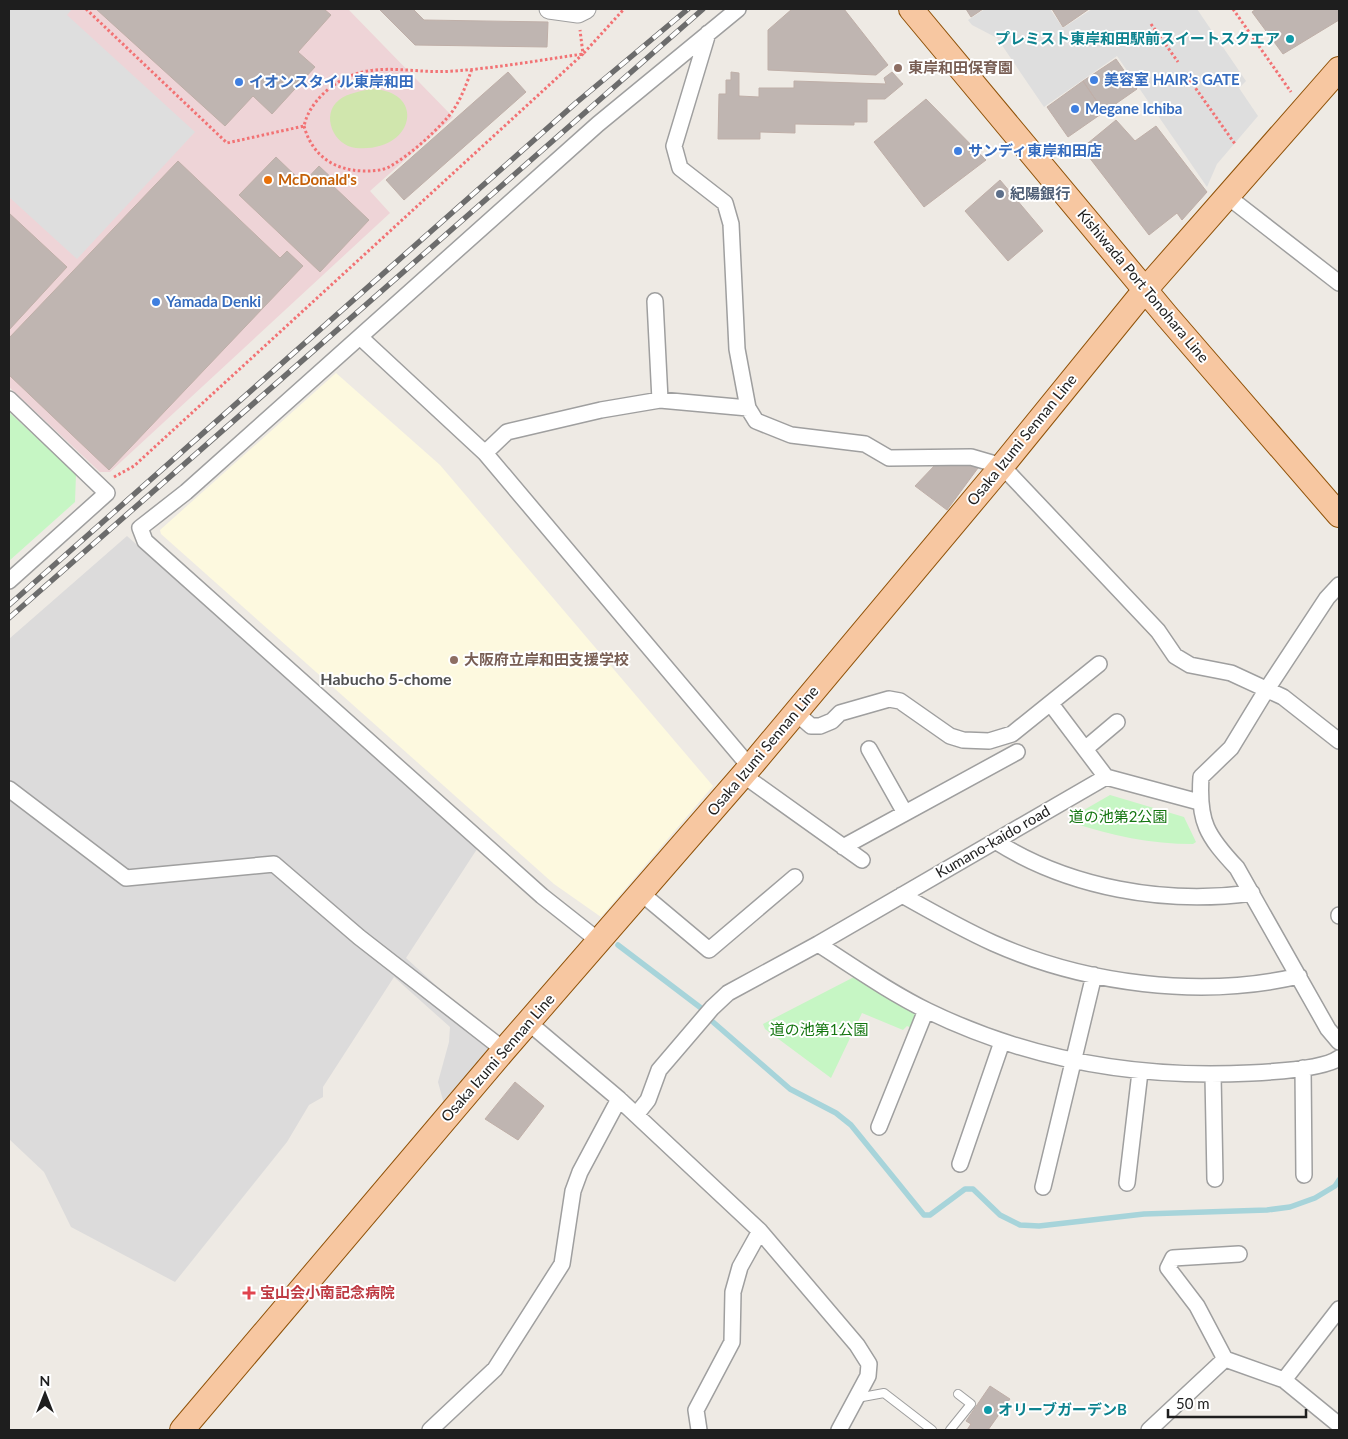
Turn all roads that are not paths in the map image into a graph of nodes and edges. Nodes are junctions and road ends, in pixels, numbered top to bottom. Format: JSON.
{"nodes":[{"id":1,"x":549,"y":9,"type":"edge"},
{"id":2,"x":738,"y":9,"type":"edge"},
{"id":3,"x":911,"y":9,"type":"edge"},
{"id":4,"x":582,"y":11,"type":"edge"},
{"id":5,"x":708,"y":33,"type":"junction"},
{"id":6,"x":1339,"y":68,"type":"edge"},
{"id":7,"x":1227,"y":196,"type":"junction"},
{"id":8,"x":1339,"y":284,"type":"edge"},
{"id":9,"x":1145,"y":290,"type":"junction"},
{"id":10,"x":655,"y":301,"type":"dead end"},
{"id":11,"x":360,"y":337,"type":"junction"},
{"id":12,"x":9,"y":399,"type":"edge"},
{"id":13,"x":660,"y":400,"type":"junction"},
{"id":14,"x":748,"y":408,"type":"junction"},
{"id":15,"x":485,"y":452,"type":"junction"},
{"id":16,"x":1002,"y":466,"type":"junction"},
{"id":17,"x":1339,"y":515,"type":"edge"},
{"id":18,"x":9,"y":581,"type":"edge"},
{"id":19,"x":1339,"y":586,"type":"edge"},
{"id":20,"x":1099,"y":664,"type":"dead end"},
{"id":21,"x":1266,"y":689,"type":"junction"},
{"id":22,"x":1051,"y":704,"type":"junction"},
{"id":23,"x":796,"y":712,"type":"junction"},
{"id":24,"x":1117,"y":722,"type":"dead end"},
{"id":25,"x":1339,"y":741,"type":"edge"},
{"id":26,"x":869,"y":749,"type":"dead end"},
{"id":27,"x":1085,"y":749,"type":"junction"},
{"id":28,"x":1017,"y":752,"type":"dead end"},
{"id":29,"x":747,"y":771,"type":"junction"},
{"id":30,"x":1106,"y":776,"type":"junction"},
{"id":31,"x":9,"y":789,"type":"edge"},
{"id":32,"x":1199,"y":802,"type":"junction"},
{"id":33,"x":905,"y":813,"type":"junction"},
{"id":34,"x":995,"y":841,"type":"junction"},
{"id":35,"x":843,"y":847,"type":"junction"},
{"id":36,"x":862,"y":860,"type":"dead end"},
{"id":37,"x":795,"y":877,"type":"dead end"},
{"id":38,"x":641,"y":893,"type":"junction"},
{"id":39,"x":1252,"y":893,"type":"junction"},
{"id":40,"x":902,"y":895,"type":"junction"},
{"id":41,"x":599,"y":941,"type":"junction"},
{"id":42,"x":818,"y":944,"type":"junction"},
{"id":43,"x":1094,"y":975,"type":"junction"},
{"id":44,"x":1298,"y":976,"type":"junction"},
{"id":45,"x":926,"y":1010,"type":"junction"},
{"id":46,"x":529,"y":1023,"type":"junction"},
{"id":47,"x":1002,"y":1042,"type":"junction"},
{"id":48,"x":1339,"y":1042,"type":"edge"},
{"id":49,"x":504,"y":1050,"type":"junction"},
{"id":50,"x":1339,"y":1058,"type":"edge"},
{"id":51,"x":1074,"y":1061,"type":"junction"},
{"id":52,"x":1303,"y":1068,"type":"junction"},
{"id":53,"x":1140,"y":1072,"type":"junction"},
{"id":54,"x":1213,"y":1075,"type":"junction"},
{"id":55,"x":619,"y":1099,"type":"junction"},
{"id":56,"x":636,"y":1115,"type":"junction"},
{"id":57,"x":879,"y":1127,"type":"dead end"},
{"id":58,"x":960,"y":1164,"type":"dead end"},
{"id":59,"x":1304,"y":1175,"type":"dead end"},
{"id":60,"x":1214,"y":1179,"type":"dead end"},
{"id":61,"x":1127,"y":1183,"type":"dead end"},
{"id":62,"x":1043,"y":1186,"type":"dead end"},
{"id":63,"x":760,"y":1231,"type":"junction"},
{"id":64,"x":1239,"y":1254,"type":"dead end"},
{"id":65,"x":1339,"y":1309,"type":"edge"},
{"id":66,"x":1225,"y":1359,"type":"junction"},
{"id":67,"x":1284,"y":1380,"type":"junction"},
{"id":68,"x":958,"y":1394,"type":"dead end"},
{"id":69,"x":857,"y":1398,"type":"junction"},
{"id":70,"x":1339,"y":1425,"type":"edge"},
{"id":71,"x":182,"y":1430,"type":"edge"},
{"id":72,"x":430,"y":1430,"type":"edge"},
{"id":73,"x":700,"y":1430,"type":"edge"},
{"id":74,"x":839,"y":1430,"type":"edge"},
{"id":75,"x":932,"y":1430,"type":"edge"},
{"id":76,"x":950,"y":1430,"type":"edge"},
{"id":77,"x":1149,"y":1430,"type":"edge"}],
"edges":[{"from":1,"to":4,"type":"street"},
{"from":2,"to":5,"type":"street"},
{"from":3,"to":9,"type":"main road","name":"Kishiwada Port Tonohara Line"},
{"from":5,"to":11,"type":"street"},
{"from":5,"to":14,"type":"street"},
{"from":6,"to":7,"type":"main road","name":"Osaka Izumi Sennan Line"},
{"from":7,"to":8,"type":"street"},
{"from":7,"to":9,"type":"main road","name":"Osaka Izumi Sennan Line"},
{"from":9,"to":16,"type":"main road","name":"Osaka Izumi Sennan Line"},
{"from":9,"to":17,"type":"main road","name":"Kishiwada Port Tonohara Line"},
{"from":10,"to":13,"type":"street"},
{"from":11,"to":15,"type":"street"},
{"from":11,"to":41,"type":"street"},
{"from":12,"to":18,"type":"street"},
{"from":13,"to":14,"type":"street"},
{"from":13,"to":15,"type":"street"},
{"from":14,"to":16,"type":"street"},
{"from":15,"to":29,"type":"street"},
{"from":16,"to":21,"type":"street"},
{"from":16,"to":23,"type":"main road","name":"Osaka Izumi Sennan Line"},
{"from":19,"to":21,"type":"street"},
{"from":20,"to":22,"type":"street"},
{"from":21,"to":25,"type":"street"},
{"from":21,"to":32,"type":"street"},
{"from":22,"to":23,"type":"street"},
{"from":22,"to":27,"type":"street"},
{"from":23,"to":29,"type":"main road","name":"Osaka Izumi Sennan Line"},
{"from":24,"to":27,"type":"street"},
{"from":26,"to":33,"type":"street"},
{"from":27,"to":30,"type":"street"},
{"from":28,"to":33,"type":"street"},
{"from":29,"to":35,"type":"street"},
{"from":29,"to":38,"type":"main road","name":"Osaka Izumi Sennan Line"},
{"from":30,"to":32,"type":"street"},
{"from":30,"to":34,"type":"street","name":"Kumano-kaido road"},
{"from":31,"to":49,"type":"street"},
{"from":32,"to":39,"type":"street"},
{"from":33,"to":35,"type":"street"},
{"from":34,"to":39,"type":"street"},
{"from":34,"to":40,"type":"street","name":"Kumano-kaido road"},
{"from":35,"to":36,"type":"street"},
{"from":37,"to":38,"type":"street"},
{"from":38,"to":41,"type":"main road","name":"Osaka Izumi Sennan Line"},
{"from":39,"to":44,"type":"street"},
{"from":40,"to":42,"type":"street","name":"Kumano-kaido road"},
{"from":40,"to":43,"type":"street"},
{"from":41,"to":46,"type":"main road","name":"Osaka Izumi Sennan Line"},
{"from":42,"to":45,"type":"street"},
{"from":42,"to":56,"type":"street","name":"Kumano-kaido road"},
{"from":43,"to":44,"type":"street"},
{"from":43,"to":51,"type":"street"},
{"from":44,"to":48,"type":"street"},
{"from":45,"to":47,"type":"street"},
{"from":45,"to":57,"type":"street"},
{"from":46,"to":49,"type":"main road","name":"Osaka Izumi Sennan Line"},
{"from":46,"to":55,"type":"street"},
{"from":47,"to":51,"type":"street"},
{"from":47,"to":58,"type":"street"},
{"from":49,"to":71,"type":"main road","name":"Osaka Izumi Sennan Line"},
{"from":50,"to":52,"type":"street"},
{"from":51,"to":53,"type":"street"},
{"from":51,"to":62,"type":"street"},
{"from":52,"to":54,"type":"street"},
{"from":52,"to":59,"type":"street"},
{"from":53,"to":54,"type":"street"},
{"from":53,"to":61,"type":"street"},
{"from":54,"to":60,"type":"street"},
{"from":55,"to":56,"type":"street"},
{"from":55,"to":72,"type":"street"},
{"from":56,"to":63,"type":"street"},
{"from":63,"to":69,"type":"street"},
{"from":63,"to":73,"type":"street"},
{"from":64,"to":66,"type":"street"},
{"from":65,"to":67,"type":"street"},
{"from":66,"to":67,"type":"street"},
{"from":66,"to":77,"type":"street"},
{"from":67,"to":70,"type":"street"},
{"from":68,"to":76,"type":"lane"},
{"from":69,"to":74,"type":"street"},
{"from":69,"to":75,"type":"lane"}]}
